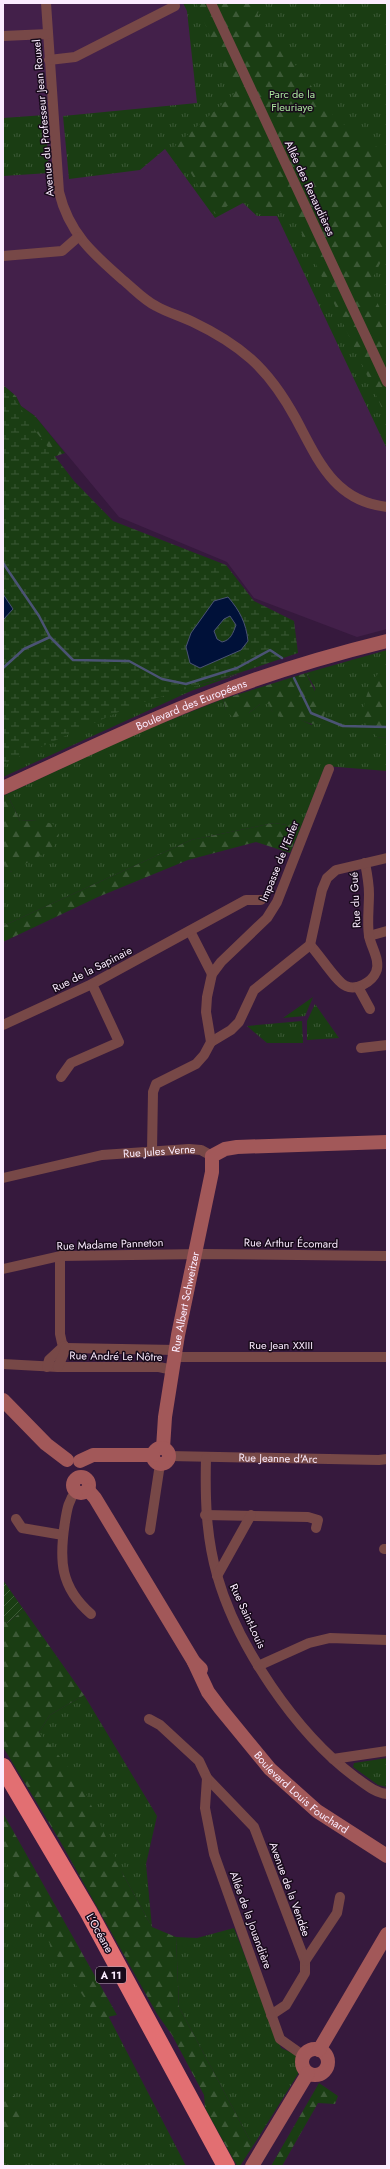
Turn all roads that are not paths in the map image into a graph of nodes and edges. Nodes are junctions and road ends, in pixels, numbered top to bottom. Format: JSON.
{"nodes":[{"id":1,"x":46,"y":3,"type":"edge"},
{"id":2,"x":211,"y":3,"type":"edge"},
{"id":3,"x":175,"y":6,"type":"dead end"},
{"id":4,"x":48,"y":34,"type":"junction"},
{"id":5,"x":3,"y":36,"type":"edge"},
{"id":6,"x":49,"y":60,"type":"junction"},
{"id":7,"x":78,"y":237,"type":"junction"},
{"id":8,"x":3,"y":256,"type":"edge"},
{"id":9,"x":387,"y":382,"type":"edge"},
{"id":10,"x":387,"y":507,"type":"edge"},
{"id":11,"x":387,"y":641,"type":"edge"},
{"id":12,"x":329,"y":769,"type":"dead end"},
{"id":13,"x":3,"y":788,"type":"edge"},
{"id":14,"x":387,"y":858,"type":"edge"},
{"id":15,"x":365,"y":863,"type":"junction"},
{"id":16,"x":261,"y":900,"type":"dead end"},
{"id":17,"x":190,"y":931,"type":"junction"},
{"id":18,"x":387,"y":931,"type":"edge"},
{"id":19,"x":369,"y":936,"type":"junction"},
{"id":20,"x":310,"y":945,"type":"junction"},
{"id":21,"x":212,"y":974,"type":"junction"},
{"id":22,"x":92,"y":984,"type":"junction"},
{"id":23,"x":358,"y":987,"type":"junction"},
{"id":24,"x":370,"y":1010,"type":"dead end"},
{"id":25,"x":3,"y":1025,"type":"edge"},
{"id":26,"x":211,"y":1042,"type":"junction"},
{"id":27,"x":387,"y":1045,"type":"edge"},
{"id":28,"x":361,"y":1048,"type":"dead end"},
{"id":29,"x":61,"y":1077,"type":"dead end"},
{"id":30,"x":387,"y":1142,"type":"edge"},
{"id":31,"x":152,"y":1151,"type":"junction"},
{"id":32,"x":212,"y":1156,"type":"junction"},
{"id":33,"x":3,"y":1178,"type":"edge"},
{"id":34,"x":196,"y":1254,"type":"junction"},
{"id":35,"x":60,"y":1256,"type":"junction"},
{"id":36,"x":387,"y":1256,"type":"edge"},
{"id":37,"x":3,"y":1269,"type":"edge"},
{"id":38,"x":65,"y":1347,"type":"junction"},
{"id":39,"x":387,"y":1357,"type":"edge"},
{"id":40,"x":175,"y":1359,"type":"junction"},
{"id":41,"x":3,"y":1365,"type":"edge"},
{"id":42,"x":47,"y":1367,"type":"junction"},
{"id":43,"x":58,"y":1367,"type":"junction"},
{"id":44,"x":3,"y":1400,"type":"edge"},
{"id":45,"x":161,"y":1456,"type":"junction"},
{"id":46,"x":206,"y":1458,"type":"junction"},
{"id":47,"x":387,"y":1458,"type":"edge"},
{"id":48,"x":77,"y":1475,"type":"junction"},
{"id":49,"x":205,"y":1515,"type":"junction"},
{"id":50,"x":251,"y":1515,"type":"junction"},
{"id":51,"x":16,"y":1519,"type":"dead end"},
{"id":52,"x":316,"y":1528,"type":"dead end"},
{"id":53,"x":150,"y":1530,"type":"dead end"},
{"id":54,"x":63,"y":1535,"type":"junction"},
{"id":55,"x":217,"y":1576,"type":"junction"},
{"id":56,"x":91,"y":1614,"type":"dead end"},
{"id":57,"x":387,"y":1640,"type":"edge"},
{"id":58,"x":258,"y":1666,"type":"junction"},
{"id":59,"x":149,"y":1719,"type":"dead end"},
{"id":60,"x":387,"y":1751,"type":"edge"},
{"id":61,"x":333,"y":1759,"type":"junction"},
{"id":62,"x":3,"y":1767,"type":"edge"},
{"id":63,"x":207,"y":1778,"type":"junction"},
{"id":64,"x":3,"y":1787,"type":"edge"},
{"id":65,"x":387,"y":1794,"type":"edge"},
{"id":66,"x":386,"y":1855,"type":"edge"},
{"id":67,"x":340,"y":1897,"type":"dead end"},
{"id":68,"x":387,"y":1934,"type":"edge"},
{"id":69,"x":305,"y":1961,"type":"junction"},
{"id":70,"x":272,"y":2014,"type":"junction"},
{"id":71,"x":319,"y":2050,"type":"junction"},
{"id":72,"x":304,"y":2056,"type":"junction"},
{"id":73,"x":308,"y":2073,"type":"junction"},
{"id":74,"x":256,"y":2160,"type":"edge"},
{"id":75,"x":214,"y":2166,"type":"edge"},
{"id":76,"x":226,"y":2166,"type":"edge"}],
"edges":[{"from":1,"to":4,"type":"street","name":"Avenue du Professeur Jean Rouxel"},
{"from":2,"to":9,"type":"street","name":"Allée des Renaudières"},
{"from":3,"to":6,"type":"street"},
{"from":4,"to":5,"type":"street"},
{"from":4,"to":6,"type":"street","name":"Avenue du Professeur Jean Rouxel"},
{"from":6,"to":7,"type":"street","name":"Avenue du Professeur Jean Rouxel"},
{"from":7,"to":8,"type":"street"},
{"from":7,"to":10,"type":"street","name":"Avenue du Professeur Jean Rouxel"},
{"from":11,"to":13,"type":"main road","name":"Boulevard des Européens"},
{"from":12,"to":21,"type":"street","name":"Impasse de l'Enfer"},
{"from":14,"to":15,"type":"street"},
{"from":15,"to":19,"type":"street","name":"Rue du Gué"},
{"from":15,"to":20,"type":"street"},
{"from":16,"to":17,"type":"street","name":"Rue de la Sapinaie"},
{"from":17,"to":21,"type":"street"},
{"from":17,"to":22,"type":"street","name":"Rue de la Sapinaie"},
{"from":18,"to":19,"type":"street","name":"Rue du Gué"},
{"from":19,"to":23,"type":"street","name":"Rue du Gué"},
{"from":20,"to":23,"type":"street"},
{"from":20,"to":26,"type":"street"},
{"from":21,"to":26,"type":"street","name":"Impasse de l'Enfer"},
{"from":22,"to":25,"type":"street","name":"Rue de la Sapinaie"},
{"from":22,"to":29,"type":"street"},
{"from":23,"to":24,"type":"street"},
{"from":26,"to":31,"type":"street"},
{"from":27,"to":28,"type":"street"},
{"from":30,"to":32,"type":"main road","name":"Rue Jules Verne"},
{"from":31,"to":32,"type":"street","name":"Rue Jules Verne"},
{"from":31,"to":33,"type":"street","name":"Rue Jules Verne"},
{"from":32,"to":34,"type":"main road","name":"Rue Albert Schweitzer"},
{"from":34,"to":35,"type":"street","name":"Rue Madame Panneton"},
{"from":34,"to":36,"type":"street","name":"Rue Arthur Écomard"},
{"from":34,"to":40,"type":"main road","name":"Rue Albert Schweitzer"},
{"from":35,"to":37,"type":"street","name":"Rue Madame Panneton"},
{"from":35,"to":38,"type":"street"},
{"from":38,"to":40,"type":"street","name":"Rue André Le Nôtre"},
{"from":38,"to":42,"type":"street","name":"Rue André Le Nôtre"},
{"from":38,"to":43,"type":"street","name":"Rue André Le Nôtre"},
{"from":39,"to":40,"type":"street","name":"Rue Jean XXIII"},
{"from":40,"to":43,"type":"street","name":"Rue André Le Nôtre"},
{"from":40,"to":45,"type":"main road","name":"Rue Albert Schweitzer"},
{"from":41,"to":42,"type":"street","name":"Rue André Le Nôtre"},
{"from":42,"to":43,"type":"street","name":"Rue André Le Nôtre"},
{"from":44,"to":48,"type":"main road","name":"Boulevard Louis Fouchard"},
{"from":45,"to":46,"type":"street","name":"Rue Jeanne d'Arc"},
{"from":45,"to":48,"type":"main road"},
{"from":45,"to":53,"type":"street","name":"Rue Albert Schweitzer"},
{"from":46,"to":47,"type":"street","name":"Rue Jeanne d'Arc"},
{"from":46,"to":49,"type":"street","name":"Rue Saint-Louis"},
{"from":48,"to":54,"type":"street"},
{"from":48,"to":66,"type":"main road","name":"Boulevard Louis Fouchard"},
{"from":49,"to":50,"type":"street"},
{"from":49,"to":55,"type":"street","name":"Rue Saint-Louis"},
{"from":50,"to":52,"type":"street"},
{"from":50,"to":55,"type":"street"},
{"from":51,"to":54,"type":"street"},
{"from":54,"to":56,"type":"street"},
{"from":55,"to":58,"type":"street","name":"Rue Saint-Louis"},
{"from":57,"to":58,"type":"street"},
{"from":58,"to":61,"type":"street","name":"Rue Saint-Louis"},
{"from":59,"to":63,"type":"street"},
{"from":60,"to":61,"type":"street"},
{"from":61,"to":65,"type":"street","name":"Rue Saint-Louis"},
{"from":62,"to":76,"type":"highway","name":"L’Océane","number":"A 11"},
{"from":63,"to":69,"type":"street","name":"Avenue de la Vendée"},
{"from":63,"to":70,"type":"street","name":"Allée de la Jouandière"},
{"from":64,"to":75,"type":"highway","name":"L’Océane","number":"A 11"},
{"from":67,"to":69,"type":"street"},
{"from":68,"to":71,"type":"main road"},
{"from":69,"to":70,"type":"street"},
{"from":70,"to":72,"type":"street","name":"Allée de la Jouandière"},
{"from":71,"to":72,"type":"main road"},
{"from":71,"to":73,"type":"main road"},
{"from":72,"to":73,"type":"main road"},
{"from":73,"to":74,"type":"main road"}]}
